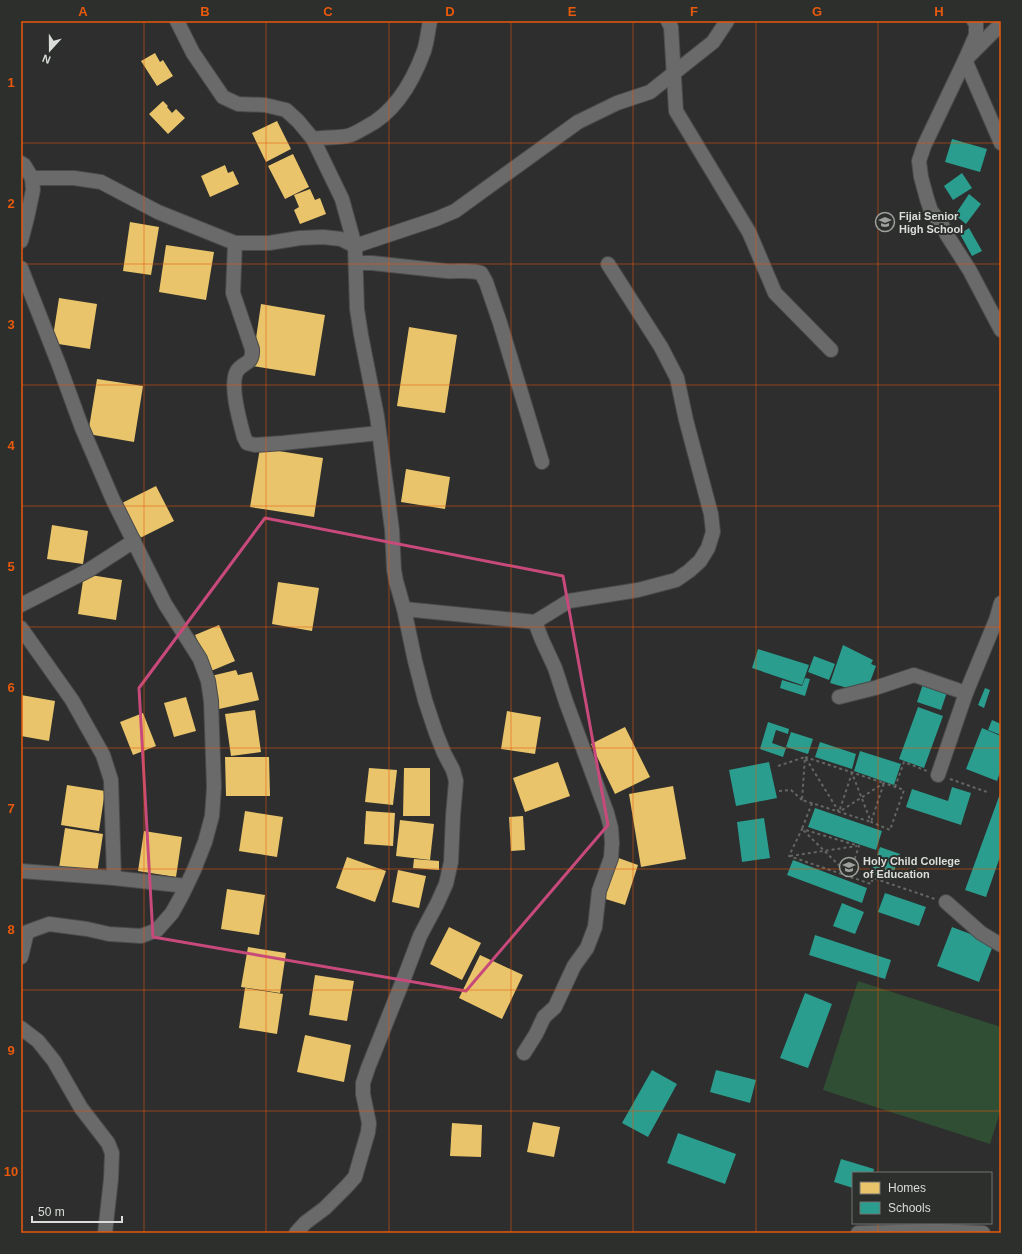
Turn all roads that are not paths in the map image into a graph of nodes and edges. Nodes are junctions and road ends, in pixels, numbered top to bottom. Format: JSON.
{"nodes":[{"id":1,"x":177,"y":21,"type":"edge"},
{"id":2,"x":430,"y":21,"type":"edge"},
{"id":3,"x":668,"y":21,"type":"edge"},
{"id":4,"x":727,"y":21,"type":"edge"},
{"id":5,"x":974,"y":21,"type":"edge"},
{"id":6,"x":1001,"y":24,"type":"edge"},
{"id":7,"x":965,"y":60,"type":"junction"},
{"id":8,"x":675,"y":73,"type":"junction"},
{"id":9,"x":313,"y":139,"type":"junction"},
{"id":10,"x":1001,"y":143,"type":"edge"},
{"id":11,"x":21,"y":163,"type":"edge"},
{"id":12,"x":32,"y":178,"type":"junction"},
{"id":13,"x":21,"y":241,"type":"edge"},
{"id":14,"x":235,"y":243,"type":"junction"},
{"id":15,"x":355,"y":246,"type":"junction"},
{"id":16,"x":356,"y":263,"type":"junction"},
{"id":17,"x":608,"y":264,"type":"dead end"},
{"id":18,"x":21,"y":268,"type":"edge"},
{"id":19,"x":1001,"y":330,"type":"edge"},
{"id":20,"x":831,"y":350,"type":"dead end"},
{"id":21,"x":379,"y":433,"type":"junction"},
{"id":22,"x":542,"y":462,"type":"dead end"},
{"id":23,"x":134,"y":541,"type":"junction"},
{"id":24,"x":1001,"y":603,"type":"edge"},
{"id":25,"x":21,"y":605,"type":"edge"},
{"id":26,"x":404,"y":609,"type":"junction"},
{"id":27,"x":535,"y":622,"type":"junction"},
{"id":28,"x":21,"y":628,"type":"edge"},
{"id":29,"x":966,"y":694,"type":"junction"},
{"id":30,"x":839,"y":697,"type":"dead end"},
{"id":31,"x":938,"y":775,"type":"dead end"},
{"id":32,"x":21,"y":871,"type":"edge"},
{"id":33,"x":114,"y":878,"type":"junction"},
{"id":34,"x":186,"y":886,"type":"junction"},
{"id":35,"x":946,"y":902,"type":"road end"},
{"id":36,"x":1001,"y":945,"type":"edge"},
{"id":37,"x":21,"y":957,"type":"edge"},
{"id":38,"x":21,"y":1028,"type":"edge"},
{"id":39,"x":524,"y":1053,"type":"dead end"},
{"id":40,"x":105,"y":1233,"type":"edge"},
{"id":41,"x":296,"y":1233,"type":"edge"},
{"id":42,"x":858,"y":1233,"type":"edge"},
{"id":43,"x":983,"y":1233,"type":"edge"}],
"edges":[{"from":1,"to":9,"type":"street"},
{"from":2,"to":9,"type":"street"},
{"from":3,"to":8,"type":"street"},
{"from":4,"to":8,"type":"street"},
{"from":5,"to":7,"type":"street"},
{"from":6,"to":7,"type":"street"},
{"from":7,"to":10,"type":"street"},
{"from":7,"to":19,"type":"street"},
{"from":8,"to":15,"type":"street"},
{"from":8,"to":20,"type":"street"},
{"from":9,"to":15,"type":"street"},
{"from":11,"to":12,"type":"street"},
{"from":12,"to":13,"type":"street"},
{"from":12,"to":14,"type":"street"},
{"from":14,"to":15,"type":"street"},
{"from":14,"to":21,"type":"street"},
{"from":15,"to":16,"type":"street"},
{"from":16,"to":21,"type":"street"},
{"from":16,"to":22,"type":"street"},
{"from":17,"to":27,"type":"street"},
{"from":18,"to":23,"type":"street"},
{"from":21,"to":26,"type":"street"},
{"from":23,"to":25,"type":"street"},
{"from":23,"to":34,"type":"street"},
{"from":24,"to":29,"type":"street"},
{"from":26,"to":27,"type":"street"},
{"from":26,"to":41,"type":"street"},
{"from":27,"to":39,"type":"street"},
{"from":28,"to":33,"type":"street"},
{"from":29,"to":30,"type":"street"},
{"from":29,"to":31,"type":"street"},
{"from":32,"to":33,"type":"street"},
{"from":33,"to":34,"type":"street"},
{"from":34,"to":37,"type":"street"},
{"from":35,"to":36,"type":"street"},
{"from":38,"to":40,"type":"street"},
{"from":42,"to":43,"type":"street"}]}
